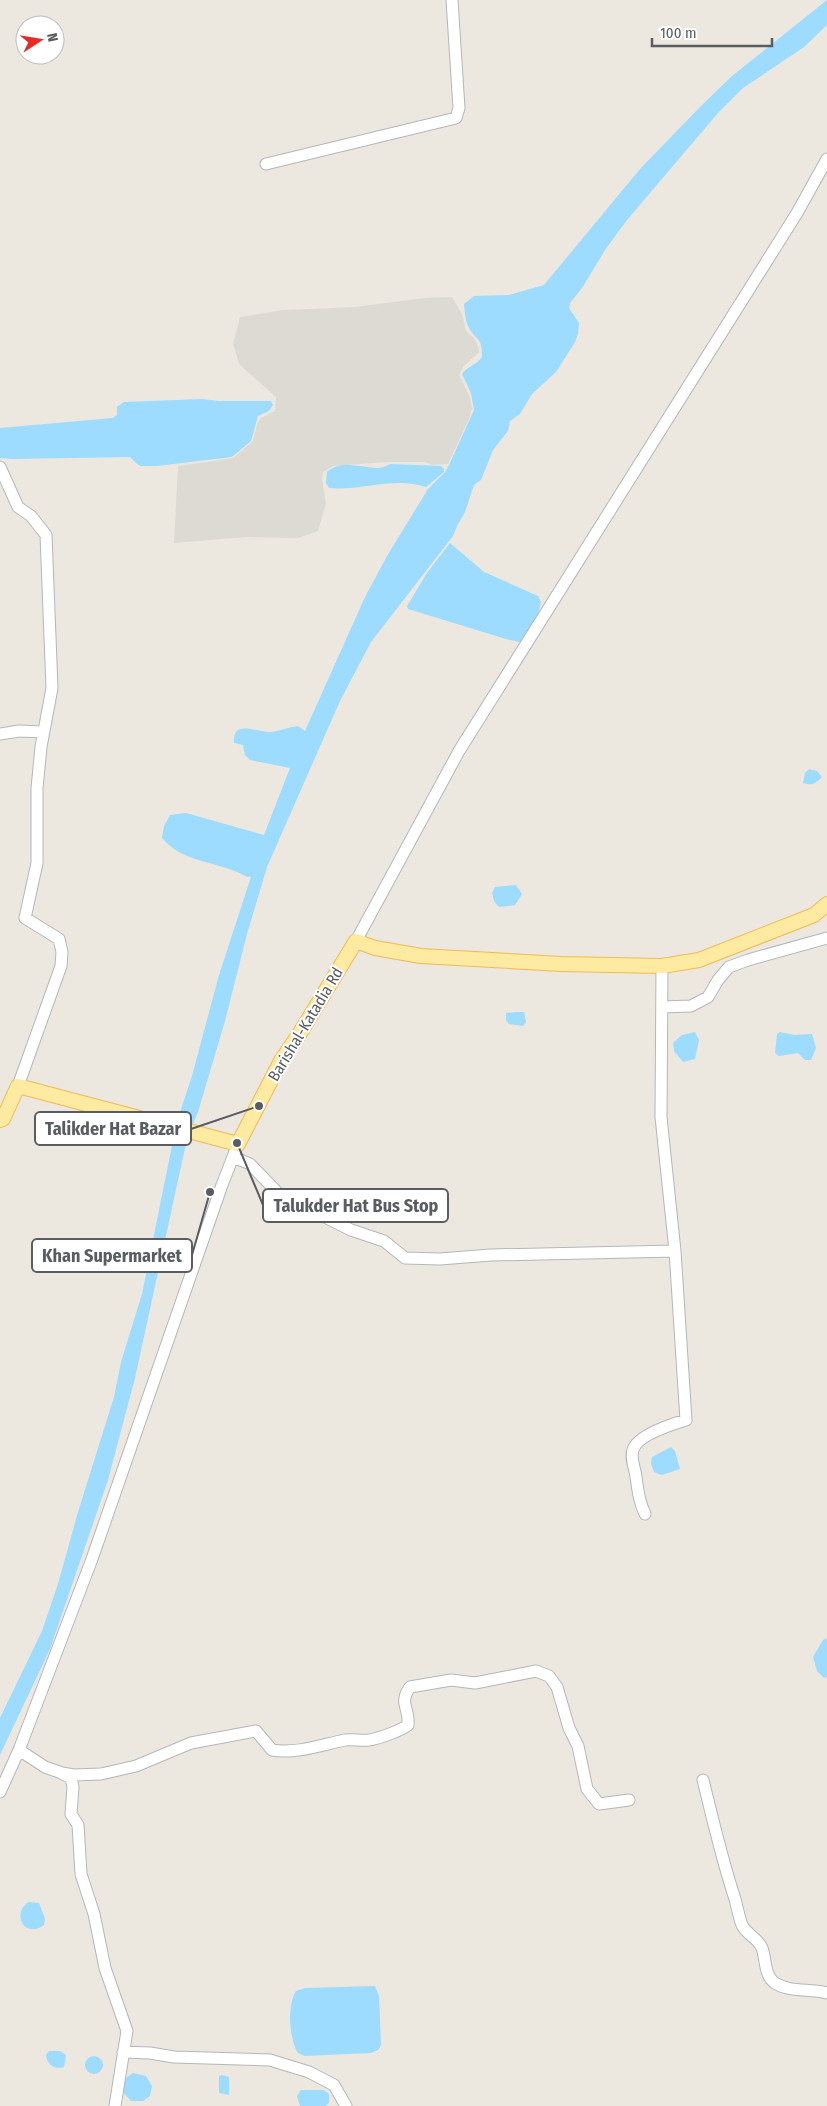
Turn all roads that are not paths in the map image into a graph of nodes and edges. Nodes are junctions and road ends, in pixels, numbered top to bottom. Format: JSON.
{"nodes":[{"id":1,"x":452,"y":0,"type":"edge"},
{"id":2,"x":827,"y":159,"type":"edge"},
{"id":3,"x":266,"y":164,"type":"dead end"},
{"id":4,"x":0,"y":467,"type":"edge"},
{"id":5,"x":44,"y":732,"type":"junction"},
{"id":6,"x":0,"y":734,"type":"edge"},
{"id":7,"x":827,"y":904,"type":"edge"},
{"id":8,"x":827,"y":938,"type":"edge"},
{"id":9,"x":356,"y":941,"type":"junction"},
{"id":10,"x":662,"y":966,"type":"junction"},
{"id":11,"x":662,"y":1007,"type":"junction"},
{"id":12,"x":18,"y":1086,"type":"junction"},
{"id":13,"x":0,"y":1120,"type":"edge"},
{"id":14,"x":236,"y":1150,"type":"junction"},
{"id":15,"x":675,"y":1251,"type":"junction"},
{"id":16,"x":645,"y":1514,"type":"dead end"},
{"id":17,"x":19,"y":1750,"type":"junction"},
{"id":18,"x":62,"y":1773,"type":"junction"},
{"id":19,"x":703,"y":1780,"type":"dead end"},
{"id":20,"x":0,"y":1792,"type":"edge"},
{"id":21,"x":629,"y":1800,"type":"dead end"},
{"id":22,"x":827,"y":1993,"type":"edge"},
{"id":23,"x":123,"y":2052,"type":"junction"},
{"id":24,"x":115,"y":2106,"type":"edge"},
{"id":25,"x":346,"y":2106,"type":"edge"}],
"edges":[{"from":1,"to":3,"type":"street"},
{"from":2,"to":9,"type":"street"},
{"from":4,"to":5,"type":"street"},
{"from":5,"to":6,"type":"street"},
{"from":5,"to":12,"type":"street"},
{"from":7,"to":10,"type":"main road"},
{"from":8,"to":11,"type":"street"},
{"from":9,"to":10,"type":"main road"},
{"from":9,"to":14,"type":"main road","name":"Barishal-Katadia Rd"},
{"from":10,"to":11,"type":"street"},
{"from":11,"to":15,"type":"street"},
{"from":12,"to":13,"type":"main road"},
{"from":12,"to":14,"type":"main road"},
{"from":14,"to":15,"type":"street"},
{"from":14,"to":17,"type":"street"},
{"from":15,"to":16,"type":"street"},
{"from":17,"to":18,"type":"street"},
{"from":17,"to":20,"type":"street"},
{"from":18,"to":21,"type":"street"},
{"from":18,"to":23,"type":"street"},
{"from":19,"to":22,"type":"street"},
{"from":23,"to":24,"type":"street"},
{"from":23,"to":25,"type":"street"}]}
